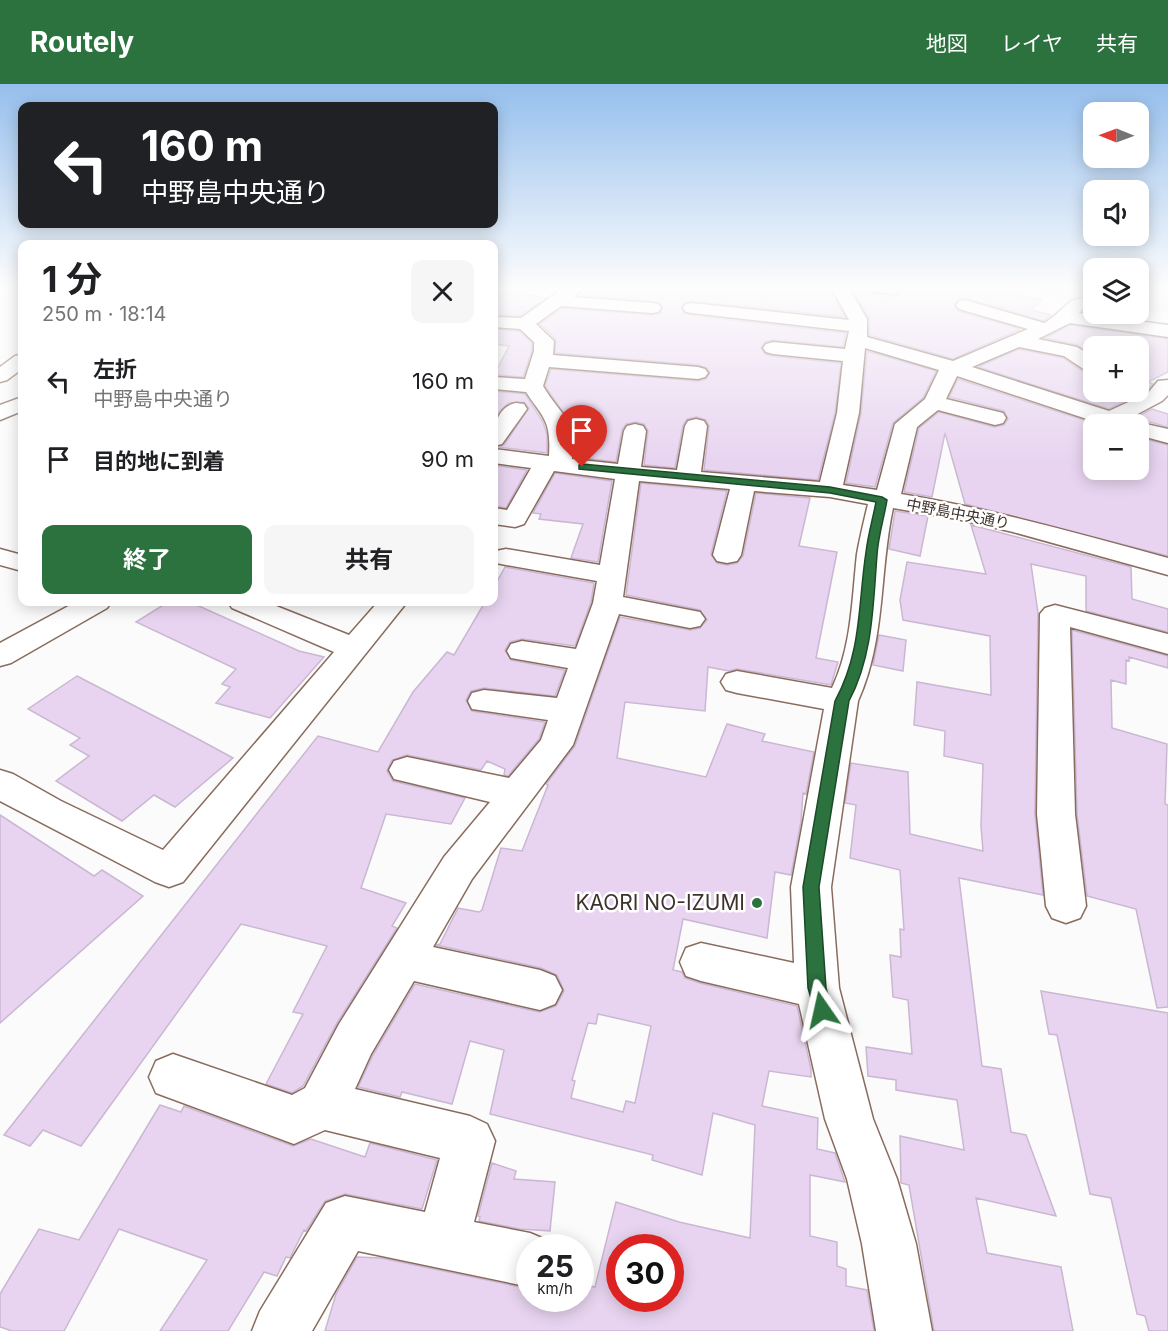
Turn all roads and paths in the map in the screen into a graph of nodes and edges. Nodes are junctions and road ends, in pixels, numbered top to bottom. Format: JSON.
{"nodes":[{"id":1,"x":541,"y":345,"type":"edge"},
{"id":2,"x":557,"y":345,"type":"edge"},
{"id":3,"x":807,"y":345,"type":"edge"},
{"id":4,"x":856,"y":345,"type":"edge"},
{"id":5,"x":872,"y":345,"type":"edge"},
{"id":6,"x":1007,"y":345,"type":"edge"},
{"id":7,"x":1028,"y":345,"type":"edge"},
{"id":8,"x":773,"y":348,"type":"dead end"},
{"id":9,"x":543,"y":351,"type":"junction"},
{"id":10,"x":1083,"y":360,"type":"edge"},
{"id":11,"x":18,"y":365,"type":"edge"},
{"id":12,"x":954,"y":368,"type":"junction"},
{"id":13,"x":698,"y":373,"type":"dead end"},
{"id":14,"x":0,"y":376,"type":"edge"},
{"id":15,"x":498,"y":383,"type":"edge"},
{"id":16,"x":1165,"y":385,"type":"dead end"},
{"id":17,"x":533,"y":386,"type":"junction"},
{"id":18,"x":934,"y":402,"type":"junction"},
{"id":19,"x":18,"y":405,"type":"edge"},
{"id":20,"x":0,"y":413,"type":"edge"},
{"id":21,"x":1095,"y":414,"type":"edge"},
{"id":22,"x":1131,"y":414,"type":"edge"},
{"id":23,"x":507,"y":415,"type":"edge"},
{"id":24,"x":995,"y":418,"type":"dead end"},
{"id":25,"x":696,"y":426,"type":"dead end"},
{"id":26,"x":635,"y":430,"type":"dead end"},
{"id":27,"x":1149,"y":431,"type":"edge"},
{"id":28,"x":498,"y":432,"type":"edge"},
{"id":29,"x":1168,"y":436,"type":"edge"},
{"id":30,"x":498,"y":457,"type":"edge"},
{"id":31,"x":553,"y":464,"type":"junction"},
{"id":32,"x":628,"y":473,"type":"junction"},
{"id":33,"x":688,"y":477,"type":"junction"},
{"id":34,"x":744,"y":482,"type":"junction"},
{"id":35,"x":830,"y":490,"type":"junction"},
{"id":36,"x":885,"y":500,"type":"junction"},
{"id":37,"x":498,"y":517,"type":"edge"},
{"id":38,"x":727,"y":555,"type":"dead end"},
{"id":39,"x":0,"y":557,"type":"edge"},
{"id":40,"x":506,"y":557,"type":"dead end"},
{"id":41,"x":18,"y":562,"type":"edge"},
{"id":42,"x":1168,"y":567,"type":"edge"},
{"id":43,"x":609,"y":589,"type":"junction"},
{"id":44,"x":90,"y":606,"type":"edge"},
{"id":45,"x":252,"y":606,"type":"edge"},
{"id":46,"x":390,"y":606,"type":"edge"},
{"id":47,"x":690,"y":619,"type":"dead end"},
{"id":48,"x":1168,"y":644,"type":"edge"},
{"id":49,"x":353,"y":648,"type":"junction"},
{"id":50,"x":522,"y":651,"type":"dead end"},
{"id":51,"x":0,"y":656,"type":"edge"},
{"id":52,"x":587,"y":661,"type":"junction"},
{"id":53,"x":737,"y":682,"type":"dead end"},
{"id":54,"x":484,"y":700,"type":"dead end"},
{"id":55,"x":842,"y":701,"type":"junction"},
{"id":56,"x":569,"y":711,"type":"junction"},
{"id":57,"x":406,"y":770,"type":"dead end"},
{"id":58,"x":0,"y":784,"type":"edge"},
{"id":59,"x":517,"y":794,"type":"junction"},
{"id":60,"x":1066,"y":906,"type":"dead end"},
{"id":61,"x":402,"y":958,"type":"junction"},
{"id":62,"x":701,"y":962,"type":"dead end"},
{"id":63,"x":817,"y":988,"type":"junction"},
{"id":64,"x":540,"y":990,"type":"dead end"},
{"id":65,"x":173,"y":1077,"type":"dead end"},
{"id":66,"x":322,"y":1105,"type":"junction"},
{"id":67,"x":443,"y":1241,"type":"junction"},
{"id":68,"x":516,"y":1257,"type":"edge"},
{"id":69,"x":280,"y":1331,"type":"edge"},
{"id":70,"x":904,"y":1331,"type":"edge"}],
"edges":[{"from":1,"to":9,"type":"street"},
{"from":2,"to":9,"type":"street"},
{"from":3,"to":8,"type":"street"},
{"from":4,"to":35,"type":"street"},
{"from":5,"to":12,"type":"street"},
{"from":6,"to":12,"type":"street"},
{"from":7,"to":10,"type":"street"},
{"from":9,"to":13,"type":"street"},
{"from":9,"to":17,"type":"street"},
{"from":11,"to":14,"type":"street"},
{"from":12,"to":18,"type":"street"},
{"from":12,"to":21,"type":"street"},
{"from":15,"to":17,"type":"street"},
{"from":16,"to":22,"type":"street"},
{"from":17,"to":31,"type":"street"},
{"from":18,"to":24,"type":"street"},
{"from":18,"to":36,"type":"street"},
{"from":19,"to":20,"type":"street"},
{"from":23,"to":28,"type":"street"},
{"from":25,"to":33,"type":"street"},
{"from":26,"to":32,"type":"street"},
{"from":27,"to":29,"type":"street"},
{"from":30,"to":31,"type":"street","name":"中野島中央通り"},
{"from":31,"to":32,"type":"street","name":"中野島中央通り"},
{"from":31,"to":37,"type":"street"},
{"from":32,"to":33,"type":"street","name":"中野島中央通り"},
{"from":32,"to":43,"type":"street"},
{"from":33,"to":34,"type":"street","name":"中野島中央通り"},
{"from":34,"to":35,"type":"street","name":"中野島中央通り"},
{"from":34,"to":38,"type":"street"},
{"from":35,"to":36,"type":"street","name":"中野島中央通り"},
{"from":36,"to":42,"type":"street","name":"中野島中央通り"},
{"from":36,"to":55,"type":"street"},
{"from":39,"to":41,"type":"street"},
{"from":40,"to":43,"type":"street"},
{"from":43,"to":47,"type":"street"},
{"from":43,"to":52,"type":"street"},
{"from":44,"to":51,"type":"street"},
{"from":45,"to":49,"type":"street"},
{"from":46,"to":49,"type":"street"},
{"from":48,"to":60,"type":"street"},
{"from":49,"to":58,"type":"street"},
{"from":50,"to":52,"type":"street"},
{"from":52,"to":56,"type":"street"},
{"from":53,"to":55,"type":"street"},
{"from":54,"to":56,"type":"street"},
{"from":55,"to":63,"type":"street"},
{"from":56,"to":59,"type":"street"},
{"from":57,"to":59,"type":"street"},
{"from":59,"to":61,"type":"street"},
{"from":61,"to":64,"type":"street"},
{"from":61,"to":66,"type":"street"},
{"from":62,"to":63,"type":"street"},
{"from":63,"to":70,"type":"street"},
{"from":65,"to":66,"type":"street"},
{"from":66,"to":67,"type":"street"},
{"from":67,"to":68,"type":"street"},
{"from":67,"to":69,"type":"street"}]}
